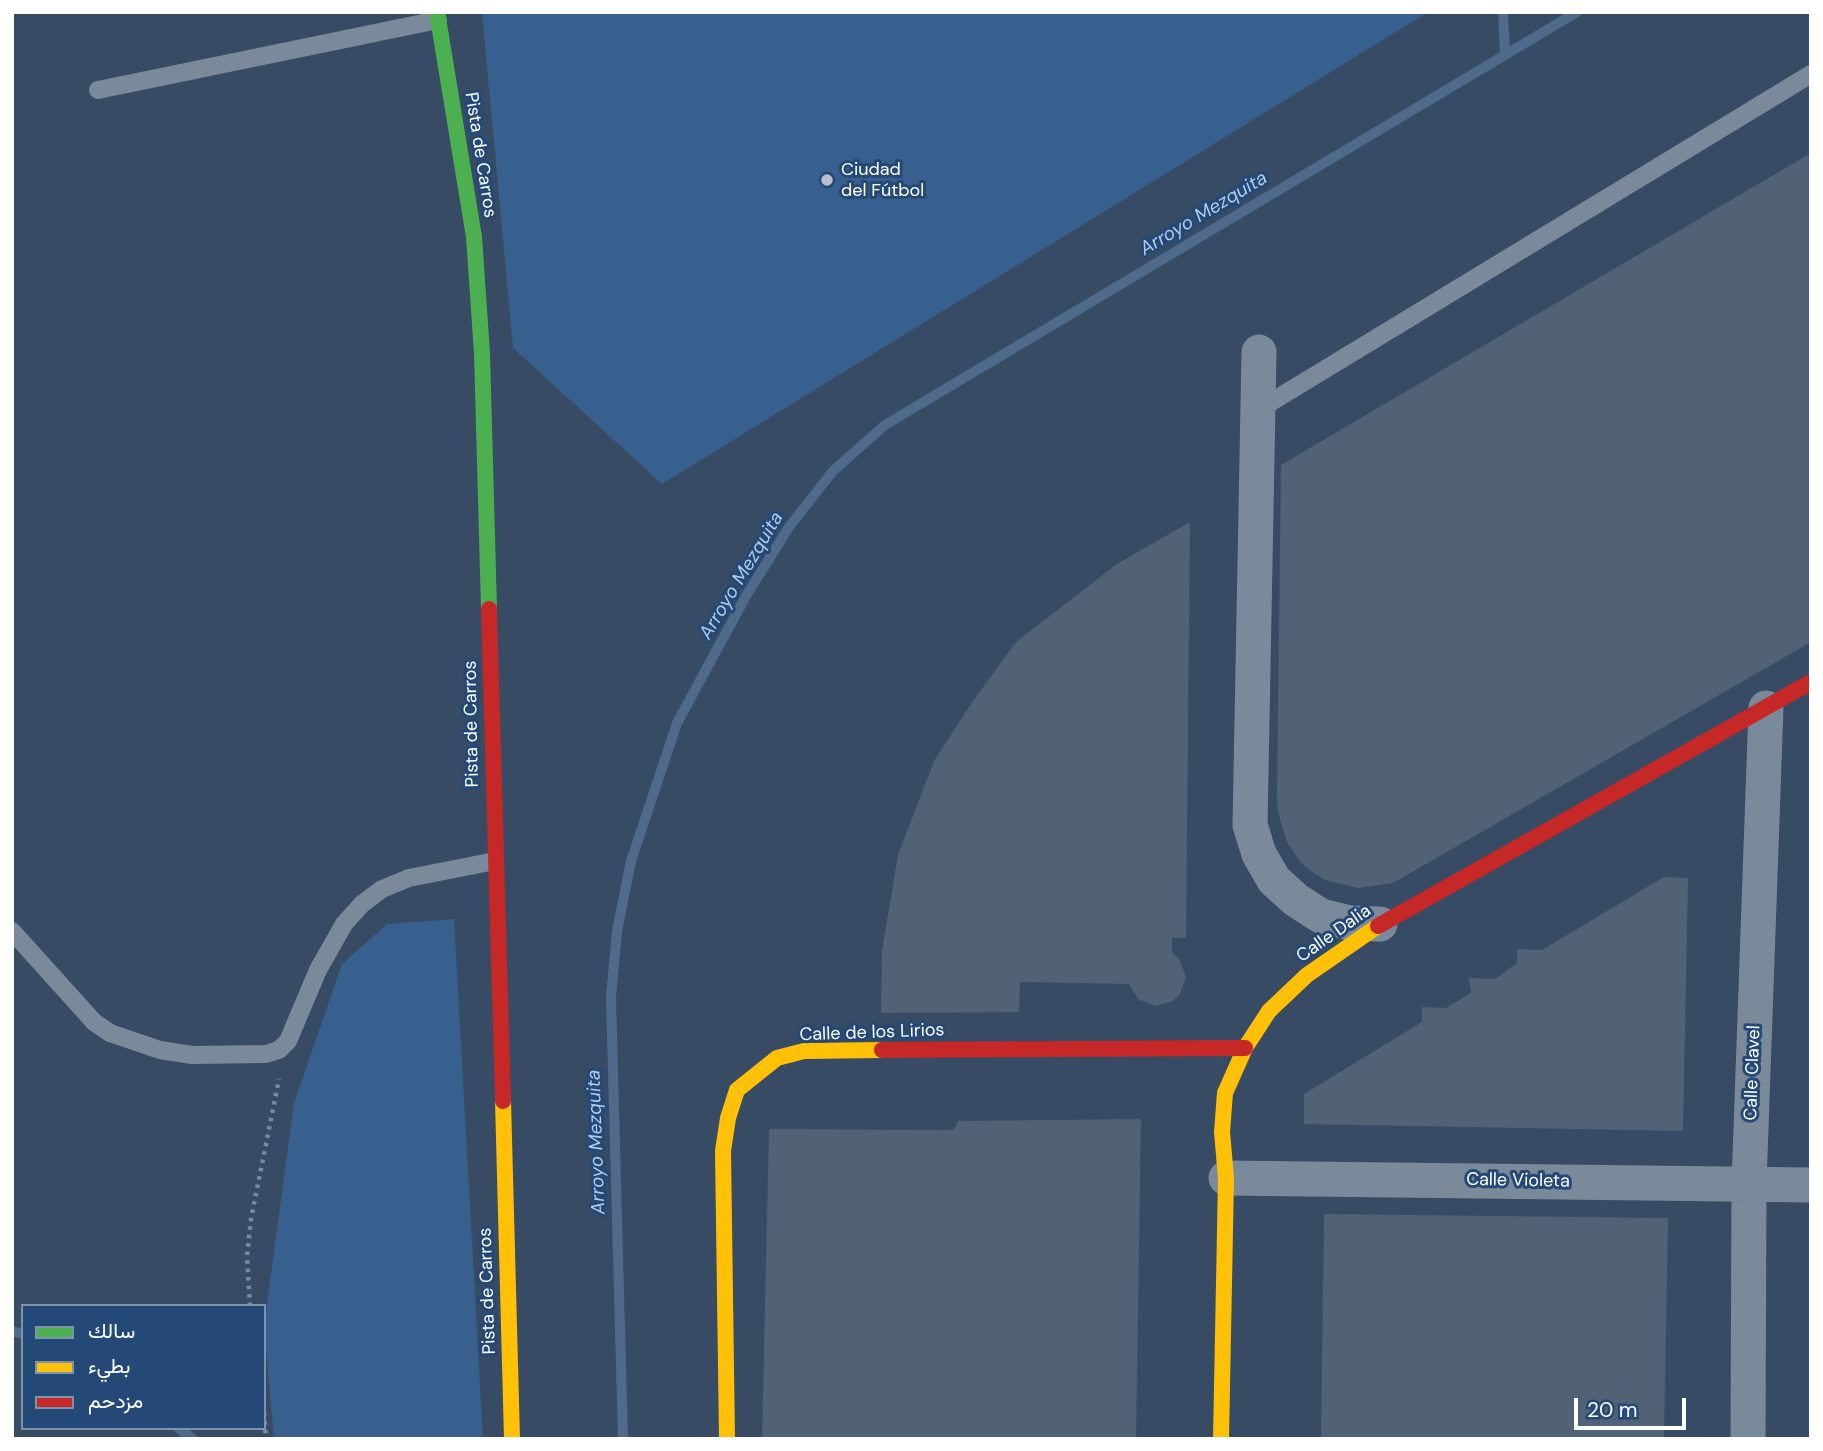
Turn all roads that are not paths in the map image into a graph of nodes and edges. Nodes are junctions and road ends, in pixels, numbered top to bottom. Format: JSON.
{"nodes":[{"id":1,"x":437,"y":16,"type":"edge"},
{"id":2,"x":1811,"y":74,"type":"edge"},
{"id":3,"x":98,"y":90,"type":"dead end"},
{"id":4,"x":1259,"y":352,"type":"dead end"},
{"id":5,"x":1258,"y":410,"type":"junction"},
{"id":6,"x":1811,"y":682,"type":"edge"},
{"id":7,"x":1766,"y":708,"type":"junction"},
{"id":8,"x":495,"y":861,"type":"junction"},
{"id":9,"x":1380,"y":924,"type":"junction"},
{"id":10,"x":12,"y":931,"type":"edge"},
{"id":11,"x":1245,"y":1048,"type":"junction"},
{"id":12,"x":1226,"y":1178,"type":"junction"},
{"id":13,"x":1749,"y":1184,"type":"junction"},
{"id":14,"x":1811,"y":1185,"type":"edge"},
{"id":15,"x":512,"y":1439,"type":"edge"},
{"id":16,"x":727,"y":1439,"type":"edge"},
{"id":17,"x":1221,"y":1439,"type":"edge"},
{"id":18,"x":1748,"y":1439,"type":"edge"}],
"edges":[{"from":1,"to":3,"type":"lane"},
{"from":1,"to":8,"type":"street","name":"Pista de Carros"},
{"from":2,"to":5,"type":"lane"},
{"from":4,"to":5,"type":"street"},
{"from":5,"to":9,"type":"street"},
{"from":6,"to":7,"type":"street","name":"Calle Dalia"},
{"from":7,"to":9,"type":"street","name":"Calle Dalia"},
{"from":7,"to":13,"type":"street","name":"Calle Clavel"},
{"from":8,"to":10,"type":"lane"},
{"from":8,"to":15,"type":"street","name":"Pista de Carros"},
{"from":9,"to":11,"type":"street","name":"Calle Dalia"},
{"from":11,"to":12,"type":"street","name":"Calle Dalia"},
{"from":11,"to":16,"type":"street","name":"Calle de los Lirios"},
{"from":12,"to":13,"type":"street","name":"Calle Violeta"},
{"from":12,"to":17,"type":"street","name":"Calle Dalia"},
{"from":13,"to":14,"type":"street","name":"Calle Violeta"},
{"from":13,"to":18,"type":"street","name":"Calle Clavel"}]}
